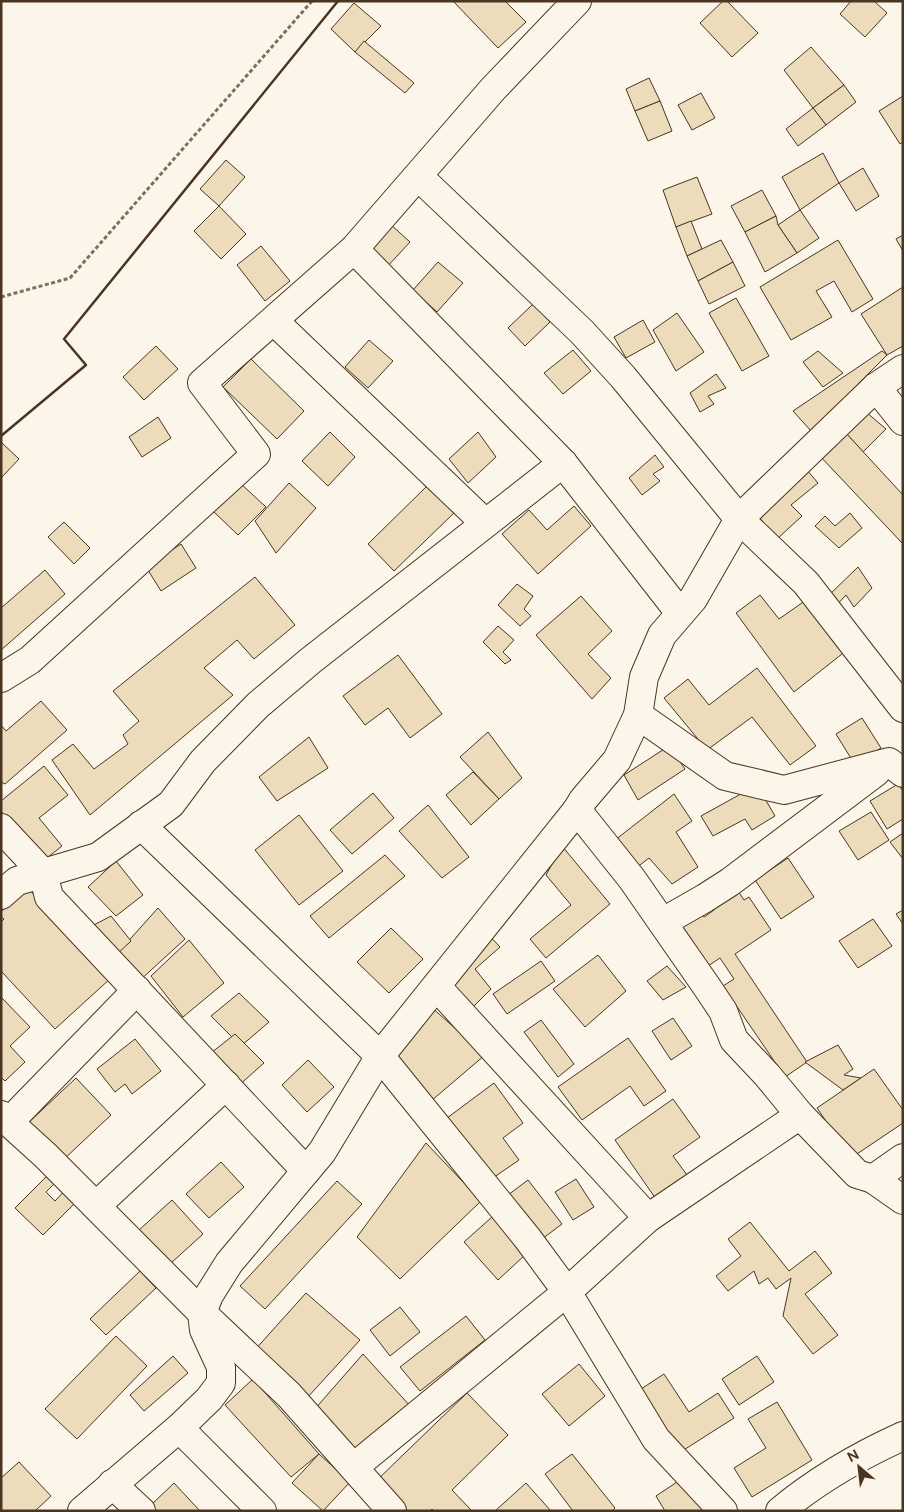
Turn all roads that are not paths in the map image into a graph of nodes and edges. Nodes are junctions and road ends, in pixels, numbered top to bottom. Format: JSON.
{"nodes":[{"id":1,"x":577,"y":1,"type":"edge"},
{"id":2,"x":418,"y":176,"type":"junction"},
{"id":3,"x":354,"y":249,"type":"junction"},
{"id":4,"x":274,"y":322,"type":"junction"},
{"id":5,"x":903,"y":369,"type":"edge"},
{"id":6,"x":876,"y":387,"type":"junction"},
{"id":7,"x":903,"y":421,"type":"edge"},
{"id":8,"x":562,"y":463,"type":"junction"},
{"id":9,"x":738,"y":519,"type":"junction"},
{"id":10,"x":485,"y":523,"type":"junction"},
{"id":11,"x":680,"y":613,"type":"junction"},
{"id":12,"x":1,"y":678,"type":"edge"},
{"id":13,"x":903,"y":708,"type":"edge"},
{"id":14,"x":638,"y":715,"type":"junction"},
{"id":15,"x":898,"y":764,"type":"edge"},
{"id":16,"x":577,"y":810,"type":"junction"},
{"id":17,"x":141,"y":825,"type":"junction"},
{"id":18,"x":1,"y":828,"type":"edge"},
{"id":19,"x":43,"y":873,"type":"junction"},
{"id":20,"x":1,"y":895,"type":"edge"},
{"id":21,"x":663,"y":922,"type":"junction"},
{"id":22,"x":436,"y":987,"type":"junction"},
{"id":23,"x":136,"y":990,"type":"junction"},
{"id":24,"x":380,"y":1056,"type":"junction"},
{"id":25,"x":226,"y":1086,"type":"junction"},
{"id":26,"x":800,"y":1114,"type":"junction"},
{"id":27,"x":5,"y":1119,"type":"edge"},
{"id":28,"x":903,"y":1158,"type":"edge"},
{"id":29,"x":306,"y":1171,"type":"junction"},
{"id":30,"x":873,"y":1179,"type":"junction"},
{"id":31,"x":903,"y":1200,"type":"edge"},
{"id":32,"x":96,"y":1206,"type":"junction"},
{"id":33,"x":648,"y":1218,"type":"junction"},
{"id":34,"x":568,"y":1292,"type":"junction"},
{"id":35,"x":202,"y":1313,"type":"junction"},
{"id":36,"x":179,"y":1428,"type":"junction"},
{"id":37,"x":903,"y":1436,"type":"edge"},
{"id":38,"x":354,"y":1467,"type":"junction"},
{"id":39,"x":112,"y":1484,"type":"junction"},
{"id":40,"x":82,"y":1511,"type":"edge"},
{"id":41,"x":141,"y":1511,"type":"edge"},
{"id":42,"x":262,"y":1511,"type":"edge"},
{"id":43,"x":392,"y":1511,"type":"edge"},
{"id":44,"x":723,"y":1511,"type":"edge"},
{"id":45,"x":780,"y":1511,"type":"edge"}],
"edges":[{"from":1,"to":2,"type":"street"},
{"from":2,"to":3,"type":"street"},
{"from":2,"to":9,"type":"street"},
{"from":3,"to":4,"type":"street"},
{"from":3,"to":8,"type":"street"},
{"from":4,"to":10,"type":"street"},
{"from":4,"to":12,"type":"street"},
{"from":5,"to":6,"type":"street"},
{"from":6,"to":7,"type":"street"},
{"from":6,"to":9,"type":"street"},
{"from":8,"to":10,"type":"street"},
{"from":8,"to":11,"type":"street"},
{"from":9,"to":11,"type":"street"},
{"from":9,"to":13,"type":"street"},
{"from":10,"to":17,"type":"street"},
{"from":11,"to":14,"type":"street"},
{"from":14,"to":15,"type":"street"},
{"from":14,"to":16,"type":"street"},
{"from":15,"to":21,"type":"street"},
{"from":16,"to":21,"type":"street"},
{"from":16,"to":22,"type":"street"},
{"from":17,"to":19,"type":"street"},
{"from":17,"to":24,"type":"street"},
{"from":18,"to":19,"type":"street"},
{"from":19,"to":20,"type":"street"},
{"from":19,"to":23,"type":"street"},
{"from":21,"to":26,"type":"street"},
{"from":22,"to":24,"type":"street"},
{"from":22,"to":33,"type":"street"},
{"from":23,"to":25,"type":"street"},
{"from":23,"to":27,"type":"street"},
{"from":24,"to":29,"type":"street"},
{"from":24,"to":34,"type":"street"},
{"from":25,"to":29,"type":"street"},
{"from":25,"to":32,"type":"street"},
{"from":26,"to":30,"type":"street"},
{"from":26,"to":33,"type":"street"},
{"from":27,"to":32,"type":"street"},
{"from":28,"to":30,"type":"street"},
{"from":29,"to":35,"type":"street"},
{"from":30,"to":31,"type":"street"},
{"from":32,"to":35,"type":"street"},
{"from":33,"to":34,"type":"street"},
{"from":34,"to":38,"type":"street"},
{"from":34,"to":44,"type":"street"},
{"from":35,"to":36,"type":"street"},
{"from":35,"to":38,"type":"street"},
{"from":36,"to":39,"type":"street"},
{"from":36,"to":42,"type":"street"},
{"from":37,"to":45,"type":"street"},
{"from":38,"to":43,"type":"street"},
{"from":39,"to":40,"type":"street"},
{"from":39,"to":41,"type":"street"}]}
